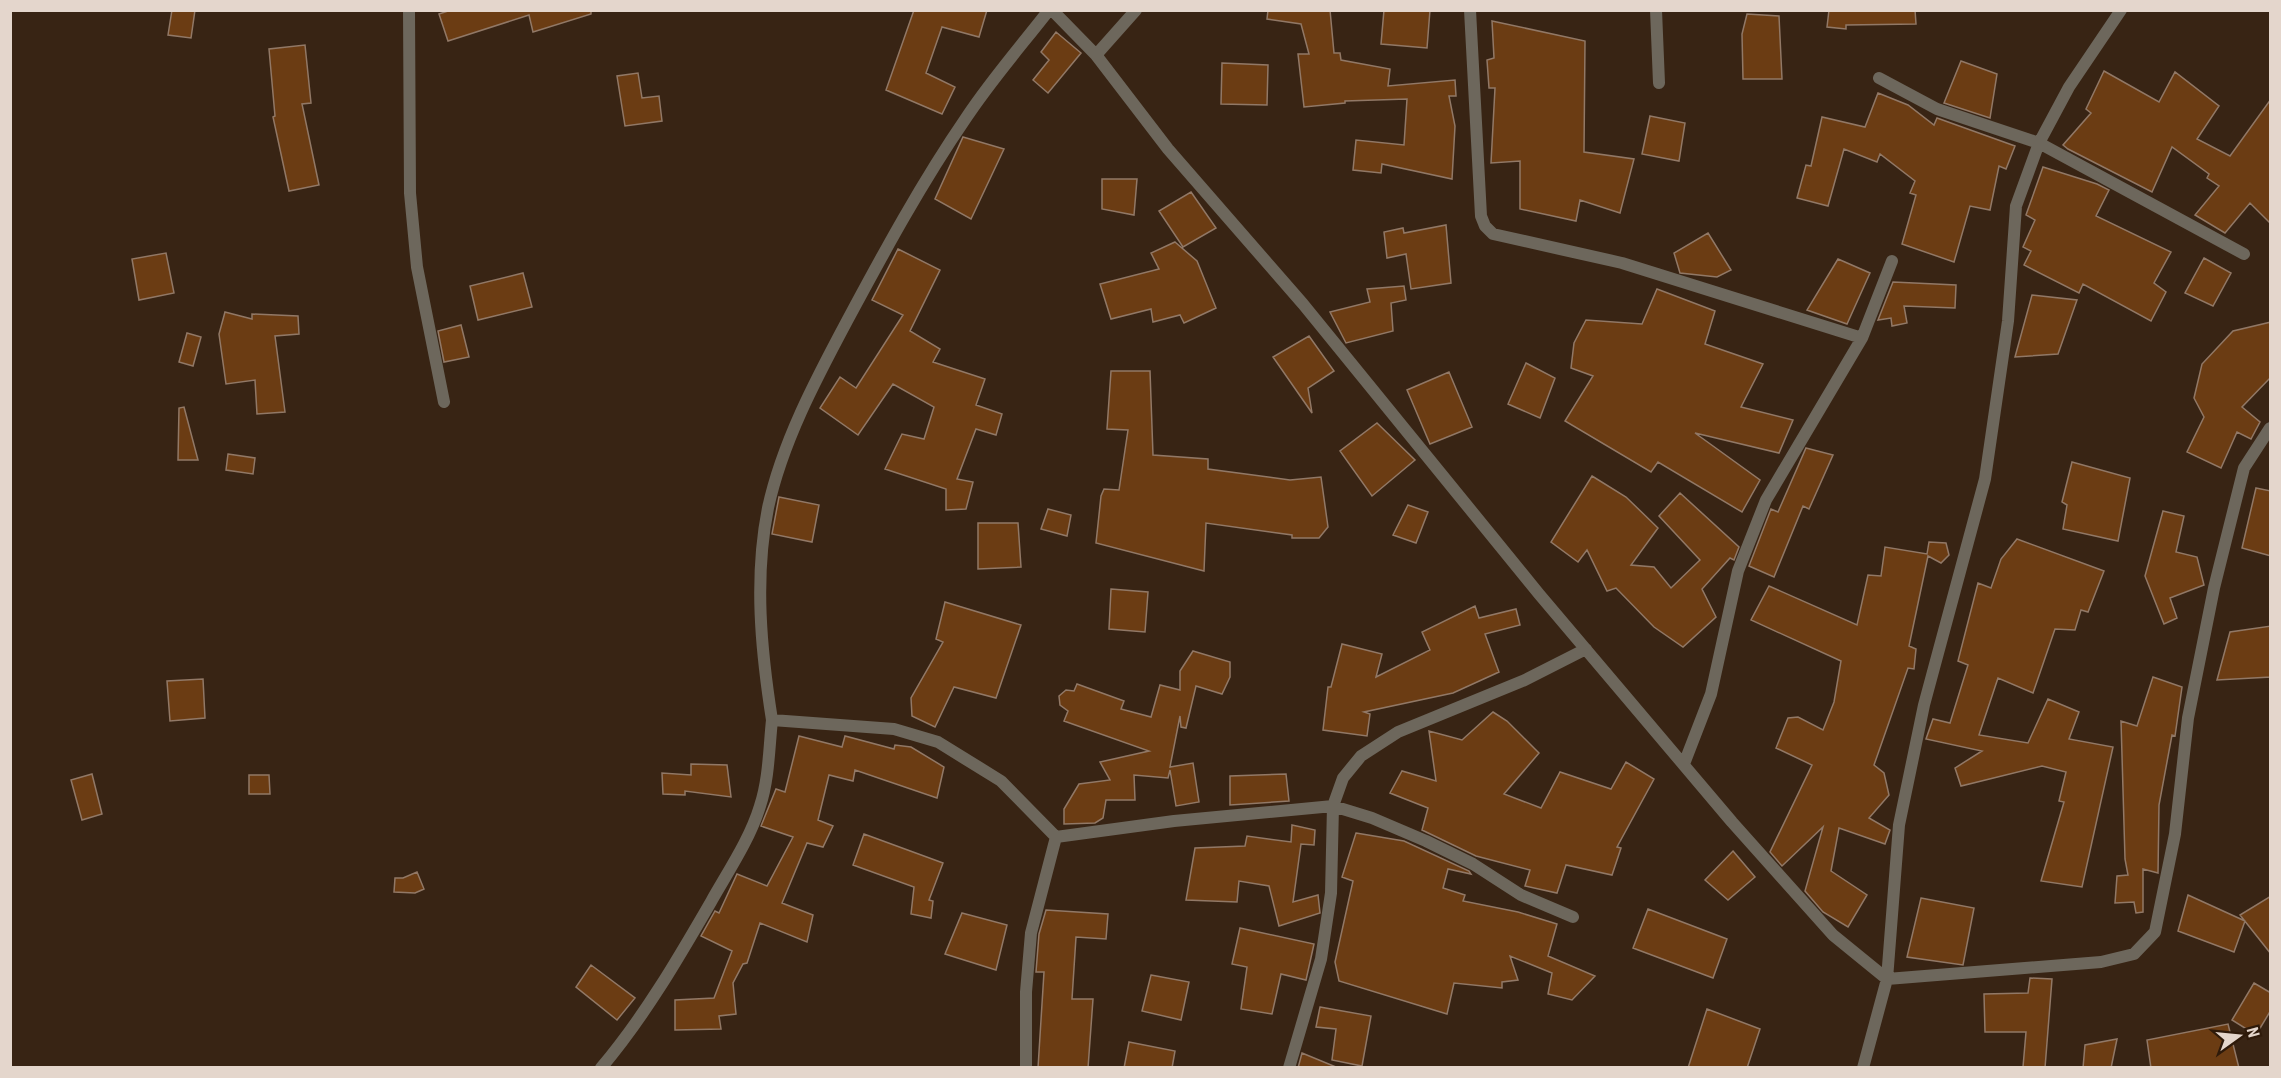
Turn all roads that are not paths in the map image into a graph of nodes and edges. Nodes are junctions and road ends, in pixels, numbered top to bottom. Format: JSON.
{"nodes":[{"id":1,"x":409,"y":10,"type":"edge"},
{"id":2,"x":1051,"y":10,"type":"edge"},
{"id":3,"x":1136,"y":10,"type":"edge"},
{"id":4,"x":1470,"y":10,"type":"edge"},
{"id":5,"x":1656,"y":10,"type":"edge"},
{"id":6,"x":2121,"y":10,"type":"edge"},
{"id":7,"x":1096,"y":55,"type":"junction"},
{"id":8,"x":1879,"y":78,"type":"dead end"},
{"id":9,"x":1659,"y":83,"type":"dead end"},
{"id":10,"x":2039,"y":142,"type":"junction"},
{"id":11,"x":2244,"y":254,"type":"dead end"},
{"id":12,"x":1892,"y":261,"type":"dead end"},
{"id":13,"x":1862,"y":338,"type":"junction"},
{"id":14,"x":444,"y":402,"type":"dead end"},
{"id":15,"x":2271,"y":428,"type":"edge"},
{"id":16,"x":1586,"y":649,"type":"junction"},
{"id":17,"x":772,"y":720,"type":"junction"},
{"id":18,"x":1684,"y":764,"type":"junction"},
{"id":19,"x":1333,"y":806,"type":"junction"},
{"id":20,"x":1056,"y":837,"type":"junction"},
{"id":21,"x":1573,"y":917,"type":"dead end"},
{"id":22,"x":1887,"y":979,"type":"junction"},
{"id":23,"x":601,"y":1068,"type":"edge"},
{"id":24,"x":1026,"y":1068,"type":"edge"},
{"id":25,"x":1289,"y":1068,"type":"edge"},
{"id":26,"x":1863,"y":1068,"type":"edge"}],
"edges":[{"from":1,"to":14,"type":"street"},
{"from":2,"to":7,"type":"street"},
{"from":2,"to":17,"type":"street"},
{"from":3,"to":7,"type":"street"},
{"from":4,"to":13,"type":"street"},
{"from":5,"to":9,"type":"street"},
{"from":6,"to":10,"type":"street"},
{"from":7,"to":16,"type":"street"},
{"from":8,"to":10,"type":"street"},
{"from":10,"to":11,"type":"street"},
{"from":10,"to":22,"type":"street"},
{"from":12,"to":13,"type":"street"},
{"from":13,"to":18,"type":"street"},
{"from":15,"to":22,"type":"street"},
{"from":16,"to":18,"type":"street"},
{"from":16,"to":19,"type":"street"},
{"from":17,"to":20,"type":"street"},
{"from":17,"to":23,"type":"street"},
{"from":18,"to":22,"type":"street"},
{"from":19,"to":20,"type":"street"},
{"from":19,"to":21,"type":"street"},
{"from":19,"to":25,"type":"street"},
{"from":20,"to":24,"type":"street"},
{"from":22,"to":26,"type":"street"}]}
